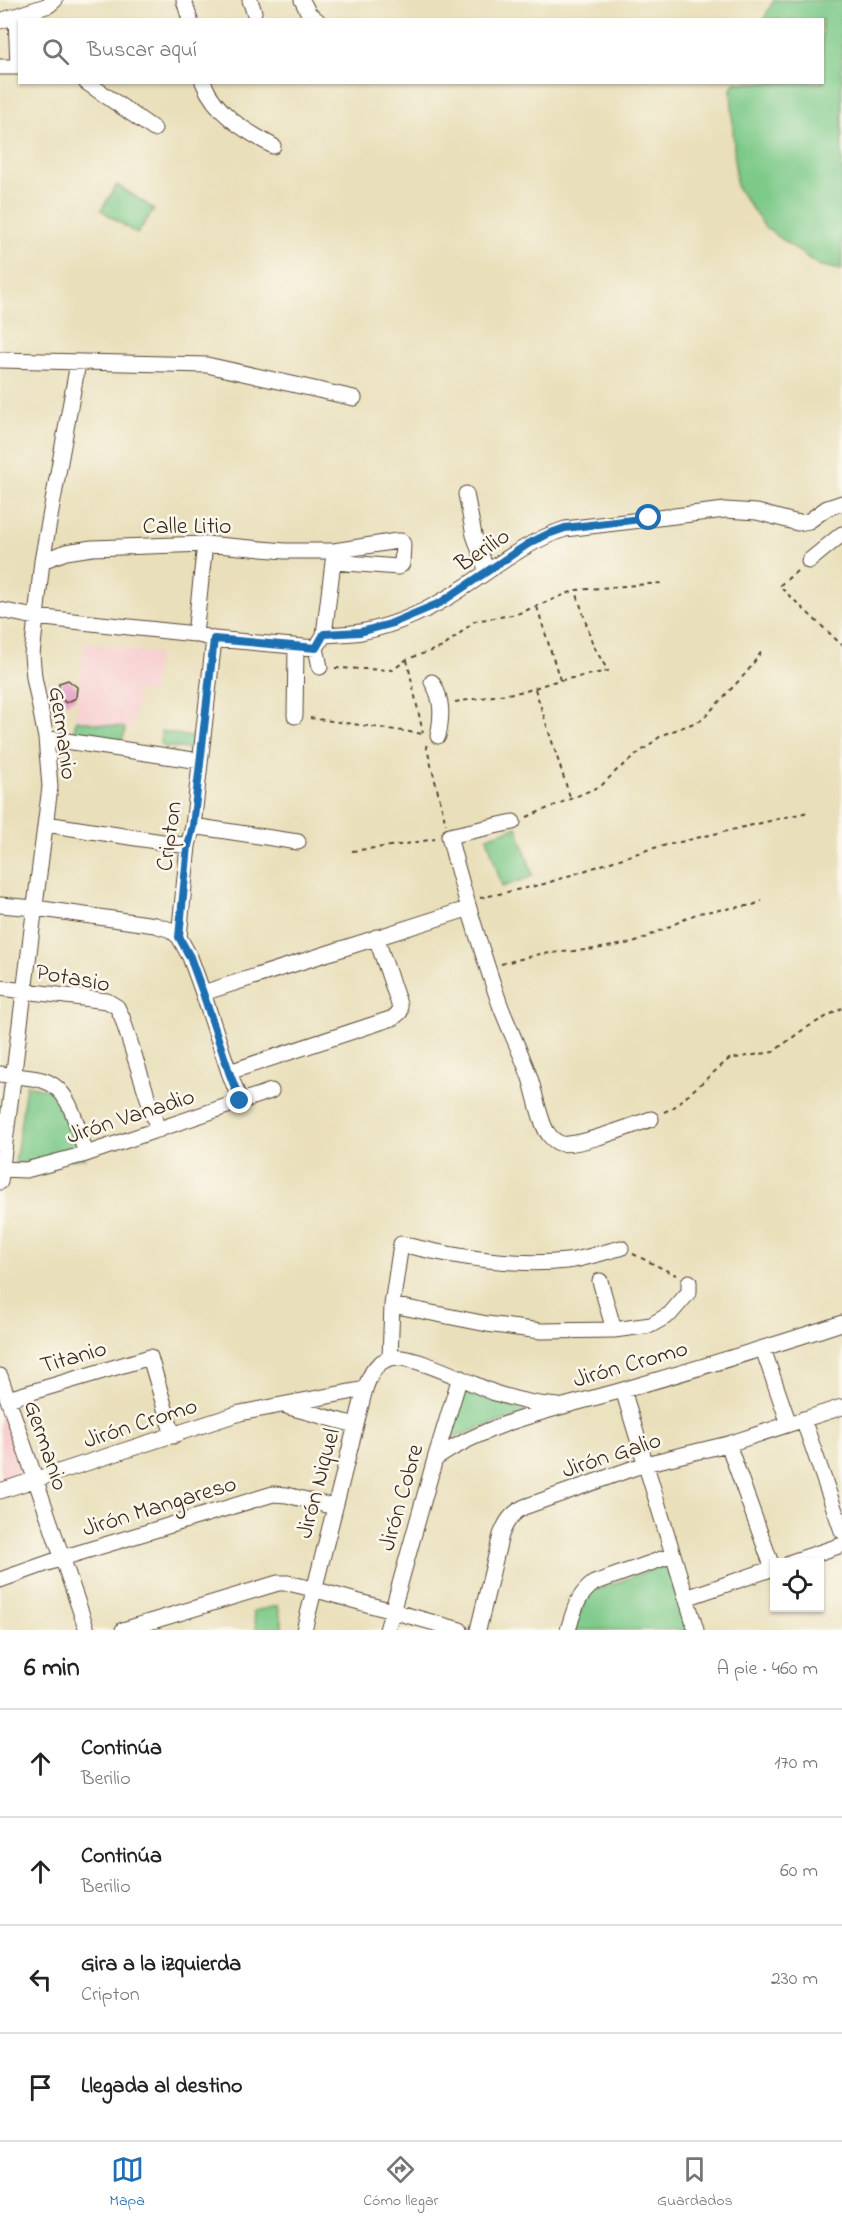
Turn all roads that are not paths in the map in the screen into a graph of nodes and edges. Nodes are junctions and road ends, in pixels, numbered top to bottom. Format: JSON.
{"nodes":[{"id":1,"x":55,"y":0,"type":"edge"},
{"id":2,"x":184,"y":0,"type":"edge"},
{"id":3,"x":302,"y":0,"type":"edge"},
{"id":4,"x":16,"y":17,"type":"junction"},
{"id":5,"x":189,"y":18,"type":"edge"},
{"id":6,"x":314,"y":18,"type":"edge"},
{"id":7,"x":0,"y":21,"type":"edge"},
{"id":8,"x":18,"y":50,"type":"edge"},
{"id":9,"x":0,"y":67,"type":"edge"},
{"id":10,"x":18,"y":67,"type":"edge"},
{"id":11,"x":89,"y":84,"type":"edge"},
{"id":12,"x":204,"y":84,"type":"edge"},
{"id":13,"x":154,"y":129,"type":"dead end"},
{"id":14,"x":273,"y":146,"type":"dead end"},
{"id":15,"x":0,"y":360,"type":"edge"},
{"id":16,"x":78,"y":363,"type":"junction"},
{"id":17,"x":354,"y":398,"type":"dead end"},
{"id":18,"x":466,"y":495,"type":"dead end"},
{"id":19,"x":842,"y":503,"type":"edge"},
{"id":20,"x":842,"y":534,"type":"edge"},
{"id":21,"x":205,"y":544,"type":"junction"},
{"id":22,"x":42,"y":561,"type":"junction"},
{"id":23,"x":808,"y":561,"type":"road end"},
{"id":24,"x":487,"y":572,"type":"junction"},
{"id":25,"x":0,"y":610,"type":"edge"},
{"id":26,"x":35,"y":617,"type":"junction"},
{"id":27,"x":195,"y":634,"type":"junction"},
{"id":28,"x":214,"y":639,"type":"junction"},
{"id":29,"x":320,"y":641,"type":"junction"},
{"id":30,"x":296,"y":647,"type":"junction"},
{"id":31,"x":320,"y":667,"type":"road end"},
{"id":32,"x":432,"y":682,"type":"dead end"},
{"id":33,"x":295,"y":716,"type":"road end"},
{"id":34,"x":431,"y":735,"type":"road end"},
{"id":35,"x":46,"y":738,"type":"junction"},
{"id":36,"x":200,"y":761,"type":"junction"},
{"id":37,"x":513,"y":822,"type":"road end"},
{"id":38,"x":46,"y":824,"type":"junction"},
{"id":39,"x":193,"y":826,"type":"junction"},
{"id":40,"x":298,"y":842,"type":"dead end"},
{"id":41,"x":188,"y":846,"type":"junction"},
{"id":42,"x":0,"y":905,"type":"edge"},
{"id":43,"x":466,"y":905,"type":"junction"},
{"id":44,"x":35,"y":908,"type":"junction"},
{"id":45,"x":179,"y":937,"type":"junction"},
{"id":46,"x":376,"y":937,"type":"junction"},
{"id":47,"x":0,"y":988,"type":"edge"},
{"id":48,"x":25,"y":991,"type":"junction"},
{"id":49,"x":203,"y":993,"type":"junction"},
{"id":50,"x":229,"y":1072,"type":"junction"},
{"id":51,"x":7,"y":1075,"type":"edge"},
{"id":52,"x":271,"y":1092,"type":"dead end"},
{"id":53,"x":240,"y":1101,"type":"junction"},
{"id":54,"x":651,"y":1119,"type":"road end"},
{"id":55,"x":158,"y":1130,"type":"junction"},
{"id":56,"x":86,"y":1154,"type":"junction"},
{"id":57,"x":1,"y":1173,"type":"edge"},
{"id":58,"x":621,"y":1248,"type":"road end"},
{"id":59,"x":600,"y":1281,"type":"dead end"},
{"id":60,"x":689,"y":1282,"type":"road end"},
{"id":61,"x":392,"y":1305,"type":"junction"},
{"id":62,"x":842,"y":1323,"type":"edge"},
{"id":63,"x":614,"y":1330,"type":"junction"},
{"id":64,"x":763,"y":1349,"type":"junction"},
{"id":65,"x":390,"y":1358,"type":"junction"},
{"id":66,"x":0,"y":1376,"type":"edge"},
{"id":67,"x":460,"y":1377,"type":"junction"},
{"id":68,"x":365,"y":1389,"type":"junction"},
{"id":69,"x":623,"y":1390,"type":"junction"},
{"id":70,"x":8,"y":1399,"type":"junction"},
{"id":71,"x":285,"y":1406,"type":"junction"},
{"id":72,"x":559,"y":1406,"type":"junction"},
{"id":73,"x":842,"y":1407,"type":"edge"},
{"id":74,"x":796,"y":1421,"type":"junction"},
{"id":75,"x":355,"y":1425,"type":"junction"},
{"id":76,"x":173,"y":1436,"type":"junction"},
{"id":77,"x":728,"y":1444,"type":"junction"},
{"id":78,"x":435,"y":1459,"type":"junction"},
{"id":79,"x":645,"y":1464,"type":"junction"},
{"id":80,"x":36,"y":1479,"type":"junction"},
{"id":81,"x":0,"y":1491,"type":"edge"},
{"id":82,"x":334,"y":1507,"type":"junction"},
{"id":83,"x":842,"y":1531,"type":"edge"},
{"id":84,"x":842,"y":1545,"type":"edge"},
{"id":85,"x":673,"y":1555,"type":"junction"},
{"id":86,"x":62,"y":1558,"type":"junction"},
{"id":87,"x":770,"y":1558,"type":"edge"},
{"id":88,"x":805,"y":1558,"type":"edge"},
{"id":89,"x":770,"y":1569,"type":"edge"},
{"id":90,"x":0,"y":1580,"type":"edge"},
{"id":91,"x":313,"y":1589,"type":"junction"},
{"id":92,"x":686,"y":1598,"type":"junction"},
{"id":93,"x":391,"y":1611,"type":"junction"},
{"id":94,"x":87,"y":1630,"type":"edge"},
{"id":95,"x":123,"y":1630,"type":"edge"},
{"id":96,"x":304,"y":1630,"type":"edge"},
{"id":97,"x":387,"y":1630,"type":"edge"},
{"id":98,"x":460,"y":1630,"type":"edge"},
{"id":99,"x":478,"y":1630,"type":"edge"},
{"id":100,"x":568,"y":1630,"type":"edge"},
{"id":101,"x":696,"y":1630,"type":"edge"}],
"edges":[{"from":1,"to":4,"type":"street"},
{"from":2,"to":5,"type":"street"},
{"from":3,"to":6,"type":"street"},
{"from":4,"to":7,"type":"street"},
{"from":4,"to":8,"type":"street"},
{"from":9,"to":10,"type":"street"},
{"from":11,"to":13,"type":"street"},
{"from":12,"to":14,"type":"street"},
{"from":15,"to":16,"type":"street"},
{"from":16,"to":17,"type":"street"},
{"from":16,"to":22,"type":"street","name":"Germanio"},
{"from":18,"to":24,"type":"street"},
{"from":19,"to":24,"type":"street","name":"Berilio"},
{"from":20,"to":23,"type":"street"},
{"from":21,"to":22,"type":"street","name":"Calle Litio"},
{"from":21,"to":27,"type":"street"},
{"from":21,"to":29,"type":"street","name":"Calle Litio"},
{"from":22,"to":26,"type":"street","name":"Germanio"},
{"from":24,"to":29,"type":"street","name":"Berilio"},
{"from":25,"to":26,"type":"street","name":"Berilio"},
{"from":26,"to":27,"type":"street","name":"Berilio"},
{"from":26,"to":35,"type":"street","name":"Germanio"},
{"from":27,"to":28,"type":"street","name":"Berilio"},
{"from":28,"to":30,"type":"street","name":"Berilio"},
{"from":28,"to":36,"type":"street","name":"Cripton"},
{"from":29,"to":30,"type":"street","name":"Berilio"},
{"from":29,"to":31,"type":"street"},
{"from":30,"to":33,"type":"street"},
{"from":32,"to":34,"type":"street"},
{"from":35,"to":36,"type":"street"},
{"from":35,"to":38,"type":"street","name":"Germanio"},
{"from":36,"to":39,"type":"street","name":"Cripton"},
{"from":37,"to":43,"type":"street"},
{"from":38,"to":41,"type":"street"},
{"from":38,"to":44,"type":"street","name":"Germanio"},
{"from":39,"to":40,"type":"street"},
{"from":39,"to":41,"type":"street","name":"Cripton"},
{"from":41,"to":45,"type":"street","name":"Cripton"},
{"from":42,"to":44,"type":"street"},
{"from":43,"to":46,"type":"street"},
{"from":43,"to":54,"type":"street"},
{"from":44,"to":45,"type":"street"},
{"from":44,"to":48,"type":"street","name":"Germanio"},
{"from":45,"to":49,"type":"street"},
{"from":46,"to":49,"type":"street"},
{"from":46,"to":50,"type":"street"},
{"from":47,"to":48,"type":"street","name":"Potasio"},
{"from":48,"to":51,"type":"street","name":"Germanio"},
{"from":48,"to":55,"type":"street","name":"Potasio"},
{"from":49,"to":50,"type":"street"},
{"from":50,"to":53,"type":"street"},
{"from":51,"to":56,"type":"street"},
{"from":51,"to":57,"type":"street","name":"Germanio"},
{"from":52,"to":53,"type":"street","name":"Jirón Vanadio"},
{"from":53,"to":55,"type":"street","name":"Jirón Vanadio"},
{"from":55,"to":56,"type":"street","name":"Jirón Vanadio"},
{"from":56,"to":57,"type":"street","name":"Jirón Vanadio"},
{"from":58,"to":61,"type":"street"},
{"from":59,"to":63,"type":"street"},
{"from":60,"to":63,"type":"street"},
{"from":61,"to":63,"type":"street"},
{"from":61,"to":65,"type":"street"},
{"from":62,"to":64,"type":"street","name":"Jirón Cromo"},
{"from":64,"to":69,"type":"street","name":"Jirón Cromo"},
{"from":64,"to":74,"type":"street"},
{"from":65,"to":67,"type":"street"},
{"from":65,"to":68,"type":"street","name":"Jirón Niquel"},
{"from":66,"to":70,"type":"street","name":"Germanio"},
{"from":67,"to":72,"type":"street"},
{"from":67,"to":78,"type":"street","name":"Jirón Cobre"},
{"from":68,"to":71,"type":"street","name":"Jirón Cromo"},
{"from":68,"to":75,"type":"street","name":"Jirón Niquel"},
{"from":69,"to":72,"type":"street","name":"Jirón Cromo"},
{"from":69,"to":79,"type":"street"},
{"from":70,"to":76,"type":"street","name":"Titanio"},
{"from":70,"to":80,"type":"street","name":"Germanio"},
{"from":71,"to":75,"type":"street"},
{"from":71,"to":76,"type":"street","name":"Jirón Cromo"},
{"from":72,"to":78,"type":"street","name":"Jirón Cromo"},
{"from":73,"to":74,"type":"street","name":"Jirón Galio"},
{"from":74,"to":77,"type":"street","name":"Jirón Galio"},
{"from":74,"to":83,"type":"street"},
{"from":75,"to":82,"type":"street","name":"Jirón Niquel"},
{"from":76,"to":80,"type":"street","name":"Jirón Cromo"},
{"from":77,"to":79,"type":"street","name":"Jirón Galio"},
{"from":77,"to":87,"type":"street"},
{"from":78,"to":93,"type":"street","name":"Jirón Cobre"},
{"from":79,"to":85,"type":"street"},
{"from":79,"to":99,"type":"street","name":"Jirón Galio"},
{"from":80,"to":81,"type":"street","name":"Jirón Cromo"},
{"from":80,"to":86,"type":"street","name":"Germanio"},
{"from":82,"to":86,"type":"street","name":"Jirón Mangareso"},
{"from":82,"to":91,"type":"street","name":"Jirón Niquel"},
{"from":84,"to":88,"type":"street"},
{"from":85,"to":92,"type":"street"},
{"from":85,"to":100,"type":"street"},
{"from":86,"to":90,"type":"street","name":"Jirón Mangareso"},
{"from":86,"to":94,"type":"street","name":"Germanio"},
{"from":89,"to":92,"type":"street"},
{"from":91,"to":93,"type":"street"},
{"from":91,"to":95,"type":"street"},
{"from":91,"to":96,"type":"street","name":"Jirón Niquel"},
{"from":92,"to":101,"type":"street"},
{"from":93,"to":97,"type":"street","name":"Jirón Cobre"},
{"from":93,"to":98,"type":"street"}]}
